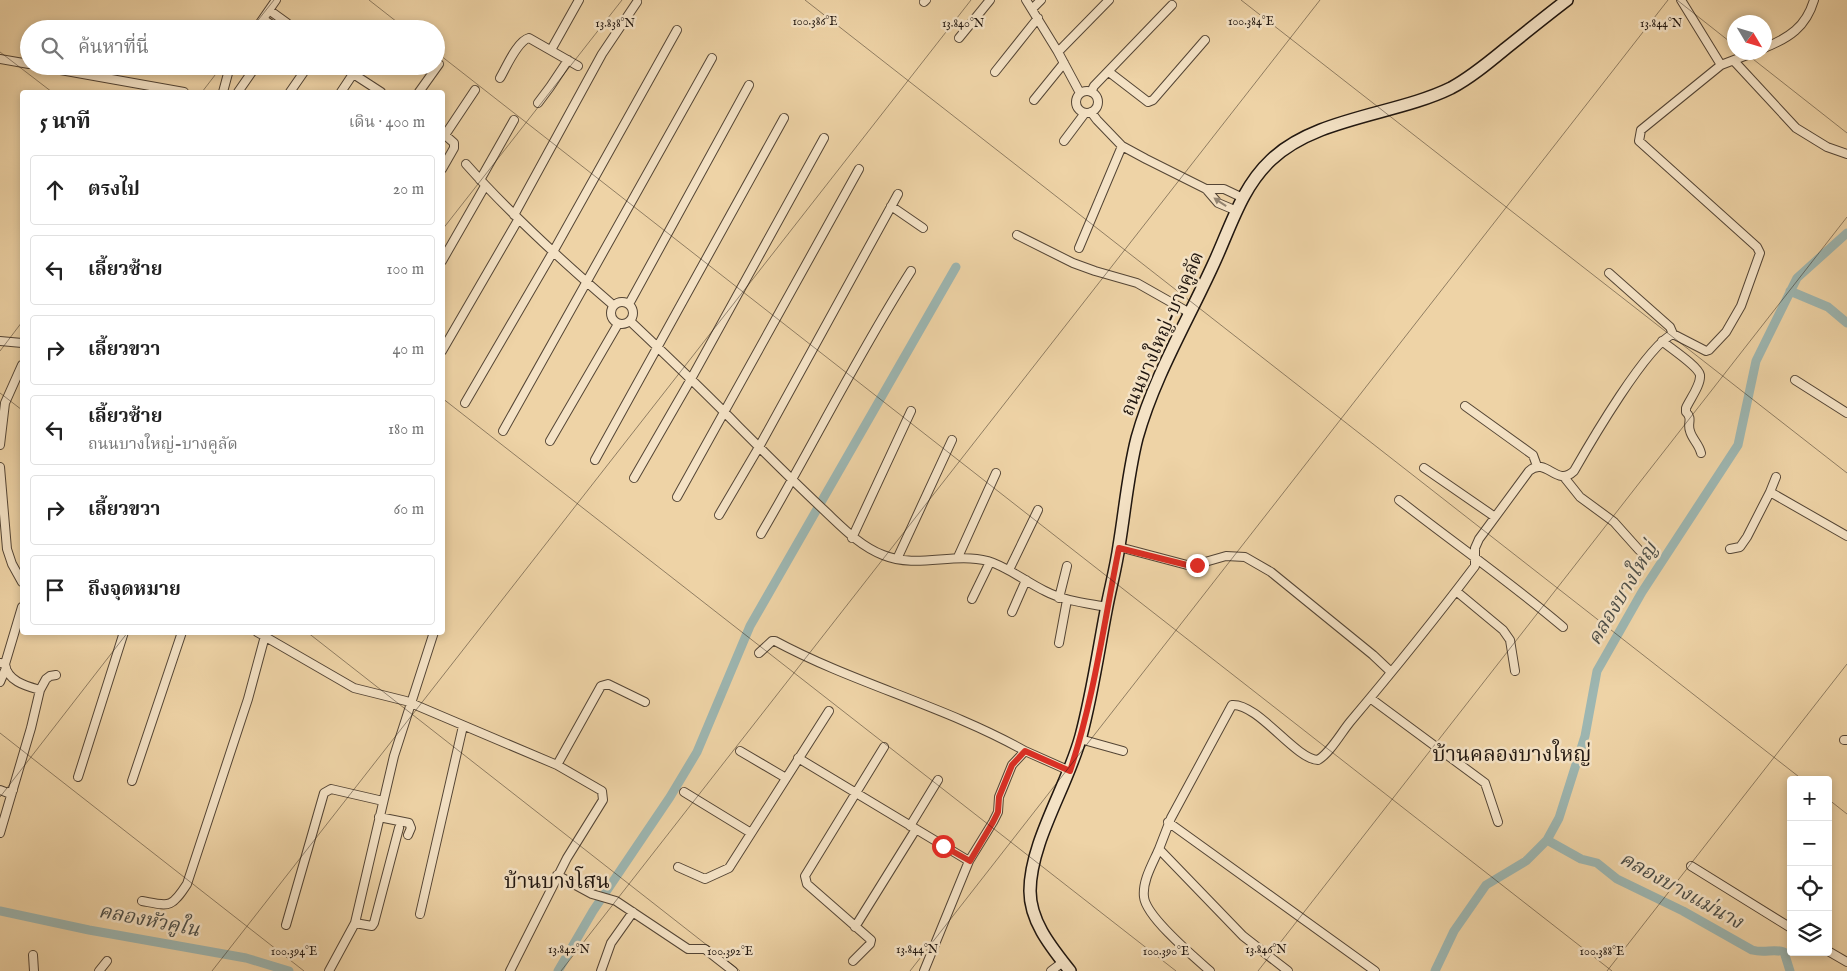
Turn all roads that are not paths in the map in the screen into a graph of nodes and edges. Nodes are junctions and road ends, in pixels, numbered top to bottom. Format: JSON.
{"nodes":[{"id":1,"x":276,"y":0,"type":"edge"},
{"id":2,"x":579,"y":0,"type":"edge"},
{"id":3,"x":990,"y":0,"type":"edge"},
{"id":4,"x":1026,"y":0,"type":"edge"},
{"id":5,"x":1041,"y":0,"type":"edge"},
{"id":6,"x":1108,"y":0,"type":"edge"},
{"id":7,"x":1566,"y":0,"type":"edge"},
{"id":8,"x":1681,"y":0,"type":"edge"},
{"id":9,"x":1814,"y":0,"type":"edge"},
{"id":10,"x":637,"y":2,"type":"dead end"},
{"id":11,"x":1172,"y":4,"type":"dead end"},
{"id":12,"x":1032,"y":9,"type":"junction"},
{"id":13,"x":269,"y":10,"type":"junction"},
{"id":14,"x":263,"y":18,"type":"joint"},
{"id":15,"x":1038,"y":18,"type":"junction"},
{"id":16,"x":266,"y":20,"type":"edge"},
{"id":17,"x":279,"y":20,"type":"edge"},
{"id":18,"x":676,"y":30,"type":"dead end"},
{"id":19,"x":959,"y":38,"type":"dead end"},
{"id":20,"x":1205,"y":40,"type":"dead end"},
{"id":21,"x":1772,"y":44,"type":"edge"},
{"id":22,"x":551,"y":50,"type":"junction"},
{"id":23,"x":1058,"y":52,"type":"junction"},
{"id":24,"x":712,"y":58,"type":"dead end"},
{"id":25,"x":0,"y":59,"type":"edge"},
{"id":26,"x":568,"y":60,"type":"junction"},
{"id":27,"x":1734,"y":61,"type":"joint"},
{"id":28,"x":20,"y":62,"type":"edge"},
{"id":29,"x":1064,"y":63,"type":"junction"},
{"id":30,"x":1721,"y":65,"type":"junction"},
{"id":31,"x":578,"y":66,"type":"dead end"},
{"id":32,"x":995,"y":72,"type":"dead end"},
{"id":33,"x":1109,"y":72,"type":"junction"},
{"id":34,"x":89,"y":75,"type":"edge"},
{"id":35,"x":228,"y":75,"type":"edge"},
{"id":36,"x":250,"y":75,"type":"edge"},
{"id":37,"x":302,"y":75,"type":"edge"},
{"id":38,"x":352,"y":75,"type":"edge"},
{"id":39,"x":355,"y":75,"type":"edge"},
{"id":40,"x":431,"y":75,"type":"edge"},
{"id":41,"x":500,"y":78,"type":"dead end"},
{"id":42,"x":749,"y":85,"type":"dead end"},
{"id":43,"x":173,"y":90,"type":"edge"},
{"id":44,"x":224,"y":90,"type":"edge"},
{"id":45,"x":239,"y":90,"type":"edge"},
{"id":46,"x":291,"y":90,"type":"edge"},
{"id":47,"x":342,"y":90,"type":"edge"},
{"id":48,"x":378,"y":90,"type":"edge"},
{"id":49,"x":420,"y":90,"type":"edge"},
{"id":50,"x":475,"y":90,"type":"dead end"},
{"id":51,"x":1091,"y":92,"type":"junction"},
{"id":52,"x":1080,"y":93,"type":"junction"},
{"id":53,"x":1034,"y":100,"type":"dead end"},
{"id":54,"x":538,"y":103,"type":"dead end"},
{"id":55,"x":1088,"y":112,"type":"junction"},
{"id":56,"x":784,"y":118,"type":"dead end"},
{"id":57,"x":514,"y":120,"type":"dead end"},
{"id":58,"x":445,"y":133,"type":"edge"},
{"id":59,"x":445,"y":135,"type":"edge"},
{"id":60,"x":824,"y":138,"type":"dead end"},
{"id":61,"x":1064,"y":140,"type":"dead end"},
{"id":62,"x":1122,"y":146,"type":"junction"},
{"id":63,"x":1847,"y":154,"type":"edge"},
{"id":64,"x":445,"y":164,"type":"edge"},
{"id":65,"x":466,"y":164,"type":"dead end"},
{"id":66,"x":860,"y":169,"type":"dead end"},
{"id":67,"x":483,"y":183,"type":"junction"},
{"id":68,"x":1206,"y":189,"type":"junction"},
{"id":69,"x":898,"y":194,"type":"dead end"},
{"id":70,"x":1242,"y":198,"type":"junction"},
{"id":71,"x":891,"y":206,"type":"junction"},
{"id":72,"x":1237,"y":211,"type":"junction"},
{"id":73,"x":516,"y":217,"type":"junction"},
{"id":74,"x":923,"y":228,"type":"dead end"},
{"id":75,"x":1017,"y":235,"type":"dead end"},
{"id":76,"x":1079,"y":248,"type":"dead end"},
{"id":77,"x":552,"y":252,"type":"junction"},
{"id":78,"x":445,"y":255,"type":"edge"},
{"id":79,"x":911,"y":271,"type":"dead end"},
{"id":80,"x":1609,"y":273,"type":"dead end"},
{"id":81,"x":586,"y":282,"type":"junction"},
{"id":82,"x":629,"y":304,"type":"junction"},
{"id":83,"x":613,"y":306,"type":"junction"},
{"id":84,"x":1190,"y":313,"type":"junction"},
{"id":85,"x":630,"y":321,"type":"junction"},
{"id":86,"x":618,"y":324,"type":"junction"},
{"id":87,"x":1673,"y":334,"type":"junction"},
{"id":88,"x":0,"y":341,"type":"edge"},
{"id":89,"x":1662,"y":342,"type":"junction"},
{"id":90,"x":20,"y":343,"type":"edge"},
{"id":91,"x":445,"y":345,"type":"edge"},
{"id":92,"x":657,"y":347,"type":"junction"},
{"id":93,"x":20,"y":369,"type":"edge"},
{"id":94,"x":691,"y":379,"type":"junction"},
{"id":95,"x":1795,"y":380,"type":"dead end"},
{"id":96,"x":465,"y":403,"type":"dead end"},
{"id":97,"x":1465,"y":406,"type":"dead end"},
{"id":98,"x":911,"y":411,"type":"dead end"},
{"id":99,"x":724,"y":412,"type":"junction"},
{"id":100,"x":1847,"y":413,"type":"edge"},
{"id":101,"x":504,"y":431,"type":"dead end"},
{"id":102,"x":952,"y":440,"type":"dead end"},
{"id":103,"x":550,"y":441,"type":"dead end"},
{"id":104,"x":0,"y":445,"type":"edge"},
{"id":105,"x":759,"y":447,"type":"junction"},
{"id":106,"x":1702,"y":453,"type":"dead end"},
{"id":107,"x":595,"y":460,"type":"dead end"},
{"id":108,"x":1537,"y":466,"type":"junction"},
{"id":109,"x":0,"y":468,"type":"edge"},
{"id":110,"x":1424,"y":468,"type":"dead end"},
{"id":111,"x":996,"y":473,"type":"dead end"},
{"id":112,"x":1564,"y":477,"type":"junction"},
{"id":113,"x":1776,"y":477,"type":"dead end"},
{"id":114,"x":634,"y":478,"type":"dead end"},
{"id":115,"x":792,"y":481,"type":"junction"},
{"id":116,"x":1770,"y":492,"type":"junction"},
{"id":117,"x":1,"y":497,"type":"edge"},
{"id":118,"x":677,"y":497,"type":"dead end"},
{"id":119,"x":1399,"y":500,"type":"dead end"},
{"id":120,"x":1038,"y":510,"type":"dead end"},
{"id":121,"x":2,"y":512,"type":"edge"},
{"id":122,"x":719,"y":515,"type":"dead end"},
{"id":123,"x":1495,"y":517,"type":"junction"},
{"id":124,"x":761,"y":534,"type":"dead end"},
{"id":125,"x":1847,"y":536,"type":"edge"},
{"id":126,"x":852,"y":538,"type":"junction"},
{"id":127,"x":1119,"y":548,"type":"junction"},
{"id":128,"x":1639,"y":550,"type":"dead end"},
{"id":129,"x":1730,"y":550,"type":"dead end"},
{"id":130,"x":958,"y":557,"type":"junction"},
{"id":131,"x":897,"y":559,"type":"junction"},
{"id":132,"x":1476,"y":560,"type":"junction"},
{"id":133,"x":990,"y":562,"type":"junction"},
{"id":134,"x":1067,"y":566,"type":"dead end"},
{"id":135,"x":1008,"y":570,"type":"junction"},
{"id":136,"x":20,"y":578,"type":"edge"},
{"id":137,"x":1026,"y":580,"type":"junction"},
{"id":138,"x":1456,"y":591,"type":"junction"},
{"id":139,"x":972,"y":599,"type":"dead end"},
{"id":140,"x":1063,"y":599,"type":"junction"},
{"id":141,"x":1107,"y":607,"type":"junction"},
{"id":142,"x":1012,"y":612,"type":"dead end"},
{"id":143,"x":20,"y":613,"type":"edge"},
{"id":144,"x":1563,"y":626,"type":"dead end"},
{"id":145,"x":123,"y":635,"type":"edge"},
{"id":146,"x":181,"y":635,"type":"edge"},
{"id":147,"x":433,"y":635,"type":"edge"},
{"id":148,"x":265,"y":636,"type":"joint"},
{"id":149,"x":1059,"y":643,"type":"dead end"},
{"id":150,"x":759,"y":653,"type":"dead end"},
{"id":151,"x":4,"y":665,"type":"edge"},
{"id":152,"x":1391,"y":672,"type":"junction"},
{"id":153,"x":1515,"y":672,"type":"dead end"},
{"id":154,"x":56,"y":675,"type":"dead end"},
{"id":155,"x":0,"y":682,"type":"edge"},
{"id":156,"x":40,"y":690,"type":"junction"},
{"id":157,"x":1370,"y":698,"type":"junction"},
{"id":158,"x":645,"y":702,"type":"dead end"},
{"id":159,"x":410,"y":704,"type":"junction"},
{"id":160,"x":829,"y":711,"type":"dead end"},
{"id":161,"x":463,"y":726,"type":"junction"},
{"id":162,"x":1080,"y":739,"type":"junction"},
{"id":163,"x":884,"y":747,"type":"dead end"},
{"id":164,"x":740,"y":751,"type":"dead end"},
{"id":165,"x":1025,"y":751,"type":"junction"},
{"id":166,"x":1123,"y":751,"type":"dead end"},
{"id":167,"x":798,"y":758,"type":"junction"},
{"id":168,"x":557,"y":766,"type":"junction"},
{"id":169,"x":1070,"y":771,"type":"junction"},
{"id":170,"x":78,"y":776,"type":"dead end"},
{"id":171,"x":786,"y":778,"type":"junction"},
{"id":172,"x":938,"y":780,"type":"dead end"},
{"id":173,"x":132,"y":781,"type":"dead end"},
{"id":174,"x":0,"y":790,"type":"edge"},
{"id":175,"x":13,"y":790,"type":"junction"},
{"id":176,"x":684,"y":792,"type":"dead end"},
{"id":177,"x":855,"y":792,"type":"junction"},
{"id":178,"x":383,"y":800,"type":"junction"},
{"id":179,"x":379,"y":817,"type":"junction"},
{"id":180,"x":1168,"y":822,"type":"junction"},
{"id":181,"x":1498,"y":822,"type":"dead end"},
{"id":182,"x":399,"y":828,"type":"dead end"},
{"id":183,"x":913,"y":828,"type":"junction"},
{"id":184,"x":0,"y":833,"type":"edge"},
{"id":185,"x":752,"y":833,"type":"junction"},
{"id":186,"x":408,"y":835,"type":"dead end"},
{"id":187,"x":1158,"y":849,"type":"junction"},
{"id":188,"x":970,"y":861,"type":"junction"},
{"id":189,"x":1691,"y":866,"type":"dead end"},
{"id":190,"x":678,"y":868,"type":"dead end"},
{"id":191,"x":557,"y":875,"type":"junction"},
{"id":192,"x":142,"y":901,"type":"dead end"},
{"id":193,"x":633,"y":912,"type":"junction"},
{"id":194,"x":420,"y":914,"type":"dead end"},
{"id":195,"x":355,"y":922,"type":"junction"},
{"id":196,"x":286,"y":925,"type":"dead end"},
{"id":197,"x":1787,"y":926,"type":"edge"},
{"id":198,"x":856,"y":927,"type":"junction"},
{"id":199,"x":1832,"y":953,"type":"edge"},
{"id":200,"x":33,"y":955,"type":"dead end"},
{"id":201,"x":853,"y":961,"type":"dead end"},
{"id":202,"x":107,"y":962,"type":"dead end"},
{"id":203,"x":1847,"y":962,"type":"edge"},
{"id":204,"x":1066,"y":966,"type":"edge"},
{"id":205,"x":34,"y":971,"type":"edge"},
{"id":206,"x":99,"y":971,"type":"edge"},
{"id":207,"x":329,"y":971,"type":"edge"},
{"id":208,"x":510,"y":971,"type":"edge"},
{"id":209,"x":601,"y":971,"type":"edge"},
{"id":210,"x":733,"y":971,"type":"edge"},
{"id":211,"x":924,"y":971,"type":"edge"},
{"id":212,"x":1052,"y":971,"type":"edge"},
{"id":213,"x":1210,"y":971,"type":"edge"},
{"id":214,"x":1288,"y":971,"type":"edge"},
{"id":215,"x":1375,"y":971,"type":"edge"}],
"edges":[{"from":1,"to":13,"type":"street"},
{"from":2,"to":22,"type":"street"},
{"from":3,"to":19,"type":"street"},
{"from":4,"to":12,"type":"street"},
{"from":5,"to":12,"type":"street"},
{"from":6,"to":23,"type":"street"},
{"from":7,"to":70,"type":"street","name":"ถนนบางใหญ่-บางคูลัด"},
{"from":8,"to":30,"type":"street"},
{"from":9,"to":21,"type":"street"},
{"from":10,"to":73,"type":"street"},
{"from":11,"to":33,"type":"street"},
{"from":12,"to":15,"type":"street"},
{"from":13,"to":14,"type":"street"},
{"from":13,"to":17,"type":"street"},
{"from":14,"to":16,"type":"street"},
{"from":15,"to":23,"type":"street"},
{"from":15,"to":32,"type":"street"},
{"from":18,"to":77,"type":"street"},
{"from":20,"to":33,"type":"street"},
{"from":22,"to":26,"type":"street"},
{"from":22,"to":41,"type":"street"},
{"from":23,"to":29,"type":"street"},
{"from":24,"to":81,"type":"street"},
{"from":25,"to":28,"type":"street"},
{"from":26,"to":31,"type":"street"},
{"from":26,"to":54,"type":"street"},
{"from":27,"to":30,"type":"street"},
{"from":27,"to":63,"type":"street"},
{"from":29,"to":52,"type":"street"},
{"from":29,"to":53,"type":"street"},
{"from":30,"to":87,"type":"street"},
{"from":33,"to":51,"type":"street"},
{"from":34,"to":43,"type":"street"},
{"from":35,"to":44,"type":"street"},
{"from":36,"to":45,"type":"street"},
{"from":37,"to":46,"type":"street"},
{"from":38,"to":47,"type":"street"},
{"from":39,"to":48,"type":"street"},
{"from":40,"to":49,"type":"street"},
{"from":42,"to":82,"type":"street"},
{"from":50,"to":58,"type":"street"},
{"from":51,"to":52,"type":"street"},
{"from":51,"to":55,"type":"street"},
{"from":52,"to":55,"type":"street"},
{"from":55,"to":61,"type":"street"},
{"from":55,"to":62,"type":"street"},
{"from":56,"to":92,"type":"street"},
{"from":57,"to":67,"type":"street"},
{"from":59,"to":64,"type":"street"},
{"from":60,"to":94,"type":"street"},
{"from":62,"to":68,"type":"street"},
{"from":62,"to":76,"type":"street"},
{"from":65,"to":67,"type":"street"},
{"from":66,"to":99,"type":"street"},
{"from":67,"to":73,"type":"street"},
{"from":67,"to":78,"type":"street"},
{"from":68,"to":70,"type":"street"},
{"from":72,"to":68,"type":"street","one_way":true},
{"from":69,"to":71,"type":"street"},
{"from":70,"to":72,"type":"street","name":"ถนนบางใหญ่-บางคูลัด"},
{"from":71,"to":74,"type":"street"},
{"from":71,"to":105,"type":"street"},
{"from":72,"to":84,"type":"street","name":"ถนนบางใหญ่-บางคูลัด"},
{"from":73,"to":77,"type":"street"},
{"from":73,"to":91,"type":"street"},
{"from":75,"to":84,"type":"street"},
{"from":77,"to":81,"type":"street"},
{"from":77,"to":96,"type":"street"},
{"from":79,"to":115,"type":"street"},
{"from":80,"to":87,"type":"street"},
{"from":81,"to":83,"type":"street"},
{"from":81,"to":101,"type":"street"},
{"from":82,"to":83,"type":"street"},
{"from":82,"to":85,"type":"street"},
{"from":83,"to":86,"type":"street"},
{"from":84,"to":127,"type":"street","name":"ถนนบางใหญ่-บางคูลัด"},
{"from":85,"to":86,"type":"street"},
{"from":85,"to":92,"type":"street"},
{"from":86,"to":103,"type":"street"},
{"from":87,"to":89,"type":"street"},
{"from":88,"to":90,"type":"street"},
{"from":89,"to":106,"type":"street"},
{"from":89,"to":112,"type":"street"},
{"from":92,"to":94,"type":"street"},
{"from":92,"to":107,"type":"street"},
{"from":93,"to":104,"type":"street"},
{"from":94,"to":99,"type":"street"},
{"from":94,"to":114,"type":"street"},
{"from":95,"to":100,"type":"street"},
{"from":97,"to":108,"type":"street"},
{"from":98,"to":126,"type":"street"},
{"from":99,"to":105,"type":"street"},
{"from":99,"to":118,"type":"street"},
{"from":102,"to":131,"type":"street"},
{"from":105,"to":115,"type":"street"},
{"from":105,"to":122,"type":"street"},
{"from":108,"to":112,"type":"street"},
{"from":108,"to":123,"type":"street"},
{"from":109,"to":117,"type":"street"},
{"from":110,"to":123,"type":"street"},
{"from":111,"to":130,"type":"street"},
{"from":112,"to":128,"type":"street"},
{"from":113,"to":116,"type":"street"},
{"from":115,"to":124,"type":"street"},
{"from":115,"to":126,"type":"street"},
{"from":116,"to":125,"type":"street"},
{"from":116,"to":129,"type":"street"},
{"from":117,"to":121,"type":"street"},
{"from":119,"to":132,"type":"street"},
{"from":120,"to":135,"type":"street"},
{"from":121,"to":136,"type":"street"},
{"from":123,"to":132,"type":"street"},
{"from":126,"to":131,"type":"street"},
{"from":127,"to":141,"type":"street","name":"ถนนบางใหญ่-บางคูลัด"},
{"from":127,"to":152,"type":"street"},
{"from":130,"to":131,"type":"street"},
{"from":130,"to":133,"type":"street"},
{"from":132,"to":138,"type":"street"},
{"from":132,"to":144,"type":"street"},
{"from":133,"to":135,"type":"street"},
{"from":133,"to":139,"type":"street"},
{"from":134,"to":140,"type":"street"},
{"from":135,"to":137,"type":"street"},
{"from":137,"to":140,"type":"street"},
{"from":137,"to":142,"type":"street"},
{"from":138,"to":152,"type":"street"},
{"from":138,"to":153,"type":"street"},
{"from":140,"to":141,"type":"street"},
{"from":140,"to":149,"type":"street"},
{"from":141,"to":162,"type":"street","name":"ถนนบางใหญ่-บางคูลัด"},
{"from":143,"to":151,"type":"street"},
{"from":145,"to":170,"type":"street"},
{"from":146,"to":173,"type":"street"},
{"from":147,"to":159,"type":"street"},
{"from":148,"to":159,"type":"street"},
{"from":148,"to":192,"type":"street"},
{"from":150,"to":165,"type":"street"},
{"from":151,"to":155,"type":"street"},
{"from":151,"to":156,"type":"street"},
{"from":152,"to":157,"type":"street"},
{"from":154,"to":156,"type":"street"},
{"from":156,"to":175,"type":"street"},
{"from":157,"to":180,"type":"street"},
{"from":157,"to":181,"type":"street"},
{"from":158,"to":168,"type":"street"},
{"from":159,"to":161,"type":"street"},
{"from":159,"to":178,"type":"street"},
{"from":160,"to":167,"type":"street"},
{"from":161,"to":168,"type":"street"},
{"from":161,"to":194,"type":"street"},
{"from":162,"to":166,"type":"street"},
{"from":162,"to":169,"type":"street","name":"ถนนบางใหญ่-บางคูลัด"},
{"from":163,"to":177,"type":"street"},
{"from":164,"to":171,"type":"street"},
{"from":165,"to":169,"type":"street"},
{"from":165,"to":188,"type":"street"},
{"from":167,"to":171,"type":"street"},
{"from":167,"to":177,"type":"street"},
{"from":168,"to":191,"type":"street"},
{"from":169,"to":204,"type":"street","name":"ถนนบางใหญ่-บางคูลัด"},
{"from":171,"to":185,"type":"street"},
{"from":172,"to":183,"type":"street"},
{"from":174,"to":175,"type":"street"},
{"from":175,"to":184,"type":"street"},
{"from":176,"to":185,"type":"street"},
{"from":177,"to":183,"type":"street"},
{"from":177,"to":198,"type":"street"},
{"from":178,"to":179,"type":"street"},
{"from":178,"to":196,"type":"street"},
{"from":179,"to":186,"type":"street"},
{"from":179,"to":195,"type":"street"},
{"from":180,"to":187,"type":"street"},
{"from":180,"to":215,"type":"street"},
{"from":182,"to":195,"type":"street"},
{"from":183,"to":188,"type":"street"},
{"from":183,"to":198,"type":"street"},
{"from":185,"to":190,"type":"street"},
{"from":187,"to":213,"type":"street"},
{"from":187,"to":214,"type":"street"},
{"from":188,"to":211,"type":"street"},
{"from":189,"to":197,"type":"street"},
{"from":191,"to":193,"type":"street"},
{"from":191,"to":208,"type":"street"},
{"from":193,"to":209,"type":"street"},
{"from":193,"to":210,"type":"street"},
{"from":195,"to":207,"type":"street"},
{"from":198,"to":201,"type":"street"},
{"from":199,"to":203,"type":"street"},
{"from":200,"to":205,"type":"street"},
{"from":202,"to":206,"type":"street"},
{"from":204,"to":212,"type":"street"}]}
